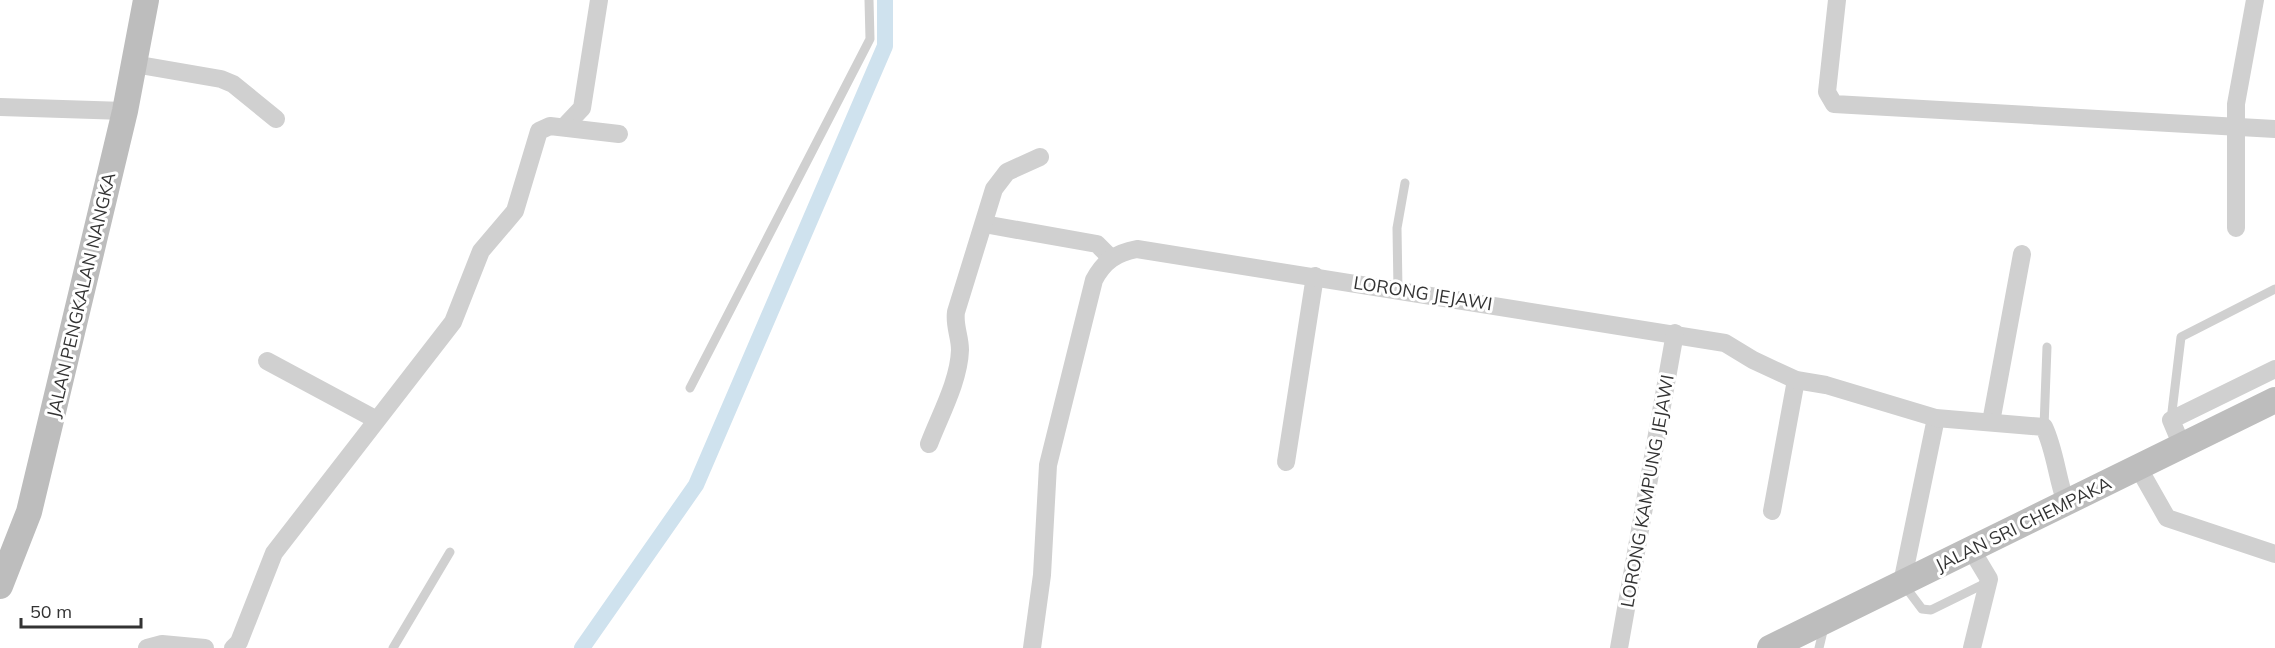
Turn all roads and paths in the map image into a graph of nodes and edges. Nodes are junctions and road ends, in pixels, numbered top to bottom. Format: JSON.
{"nodes":[{"id":1,"x":146,"y":0,"type":"edge"},
{"id":2,"x":599,"y":0,"type":"edge"},
{"id":3,"x":869,"y":0,"type":"edge"},
{"id":4,"x":1837,"y":0,"type":"edge"},
{"id":5,"x":2255,"y":0,"type":"edge"},
{"id":6,"x":134,"y":64,"type":"junction"},
{"id":7,"x":0,"y":107,"type":"edge"},
{"id":8,"x":124,"y":111,"type":"junction"},
{"id":9,"x":276,"y":119,"type":"dead end"},
{"id":10,"x":564,"y":127,"type":"junction"},
{"id":11,"x":2237,"y":128,"type":"junction"},
{"id":12,"x":2275,"y":129,"type":"edge"},
{"id":13,"x":619,"y":134,"type":"dead end"},
{"id":14,"x":1040,"y":157,"type":"dead end"},
{"id":15,"x":1405,"y":183,"type":"dead end"},
{"id":16,"x":984,"y":224,"type":"junction"},
{"id":17,"x":2236,"y":228,"type":"dead end"},
{"id":18,"x":2022,"y":254,"type":"dead end"},
{"id":19,"x":1111,"y":258,"type":"junction"},
{"id":20,"x":1315,"y":276,"type":"junction"},
{"id":21,"x":2275,"y":289,"type":"edge"},
{"id":22,"x":1398,"y":290,"type":"junction"},
{"id":23,"x":1675,"y":333,"type":"junction"},
{"id":24,"x":2047,"y":347,"type":"dead end"},
{"id":25,"x":267,"y":361,"type":"dead end"},
{"id":26,"x":2275,"y":369,"type":"edge"},
{"id":27,"x":1796,"y":380,"type":"junction"},
{"id":28,"x":690,"y":388,"type":"dead end"},
{"id":29,"x":2275,"y":400,"type":"edge"},
{"id":30,"x":1936,"y":418,"type":"junction"},
{"id":31,"x":375,"y":419,"type":"junction"},
{"id":32,"x":2171,"y":420,"type":"junction"},
{"id":33,"x":1991,"y":422,"type":"junction"},
{"id":34,"x":2044,"y":427,"type":"junction"},
{"id":35,"x":929,"y":444,"type":"dead end"},
{"id":36,"x":2182,"y":446,"type":"junction"},
{"id":37,"x":1286,"y":462,"type":"dead end"},
{"id":38,"x":2138,"y":467,"type":"junction"},
{"id":39,"x":2066,"y":503,"type":"junction"},
{"id":40,"x":1772,"y":511,"type":"dead end"},
{"id":41,"x":1971,"y":549,"type":"junction"},
{"id":42,"x":450,"y":552,"type":"dead end"},
{"id":43,"x":2275,"y":554,"type":"edge"},
{"id":44,"x":1988,"y":582,"type":"junction"},
{"id":45,"x":1902,"y":583,"type":"junction"},
{"id":46,"x":0,"y":586,"type":"edge"},
{"id":47,"x":1826,"y":621,"type":"junction"},
{"id":48,"x":147,"y":648,"type":"edge"},
{"id":49,"x":206,"y":648,"type":"edge"},
{"id":50,"x":238,"y":648,"type":"edge"},
{"id":51,"x":393,"y":648,"type":"edge"},
{"id":52,"x":1032,"y":648,"type":"edge"},
{"id":53,"x":1619,"y":648,"type":"edge"},
{"id":54,"x":1770,"y":648,"type":"edge"},
{"id":55,"x":1819,"y":648,"type":"edge"},
{"id":56,"x":1972,"y":648,"type":"edge"}],
"edges":[{"from":1,"to":6,"type":"street","name":"JALAN PENGKALAN NANGKA"},
{"from":2,"to":10,"type":"street"},
{"from":3,"to":28,"type":"lane"},
{"from":4,"to":11,"type":"street"},
{"from":5,"to":11,"type":"street"},
{"from":6,"to":8,"type":"street","name":"JALAN PENGKALAN NANGKA"},
{"from":6,"to":9,"type":"street"},
{"from":7,"to":8,"type":"street"},
{"from":8,"to":46,"type":"street","name":"JALAN PENGKALAN NANGKA"},
{"from":10,"to":13,"type":"street"},
{"from":10,"to":31,"type":"street"},
{"from":11,"to":12,"type":"street"},
{"from":11,"to":17,"type":"street"},
{"from":14,"to":16,"type":"street"},
{"from":15,"to":22,"type":"lane"},
{"from":16,"to":19,"type":"street"},
{"from":16,"to":35,"type":"street"},
{"from":18,"to":33,"type":"street"},
{"from":19,"to":20,"type":"street","name":"LORONG JEJAWI"},
{"from":19,"to":52,"type":"street"},
{"from":20,"to":22,"type":"street","name":"LORONG JEJAWI"},
{"from":20,"to":37,"type":"street"},
{"from":21,"to":32,"type":"lane"},
{"from":22,"to":23,"type":"street","name":"LORONG JEJAWI"},
{"from":23,"to":27,"type":"street","name":"LORONG JEJAWI"},
{"from":23,"to":53,"type":"street","name":"LORONG KAMPUNG JEJAWI"},
{"from":24,"to":34,"type":"lane"},
{"from":25,"to":31,"type":"street"},
{"from":26,"to":32,"type":"street"},
{"from":27,"to":30,"type":"street","name":"LORONG JEJAWI"},
{"from":27,"to":40,"type":"street"},
{"from":29,"to":36,"type":"street","name":"JALAN SRI CHEMPAKA"},
{"from":30,"to":33,"type":"street","name":"LORONG JEJAWI"},
{"from":30,"to":45,"type":"street"},
{"from":31,"to":50,"type":"street"},
{"from":32,"to":36,"type":"street"},
{"from":33,"to":34,"type":"street","name":"LORONG JEJAWI"},
{"from":34,"to":39,"type":"street"},
{"from":36,"to":38,"type":"street","name":"JALAN SRI CHEMPAKA"},
{"from":38,"to":39,"type":"street","name":"JALAN SRI CHEMPAKA"},
{"from":38,"to":43,"type":"street"},
{"from":39,"to":41,"type":"street","name":"JALAN SRI CHEMPAKA"},
{"from":41,"to":44,"type":"street"},
{"from":41,"to":45,"type":"street","name":"JALAN SRI CHEMPAKA"},
{"from":42,"to":51,"type":"lane"},
{"from":44,"to":45,"type":"lane"},
{"from":44,"to":56,"type":"street"},
{"from":45,"to":47,"type":"street","name":"JALAN SRI CHEMPAKA"},
{"from":47,"to":54,"type":"street","name":"JALAN SRI CHEMPAKA"},
{"from":47,"to":55,"type":"lane"},
{"from":48,"to":49,"type":"street"}]}
